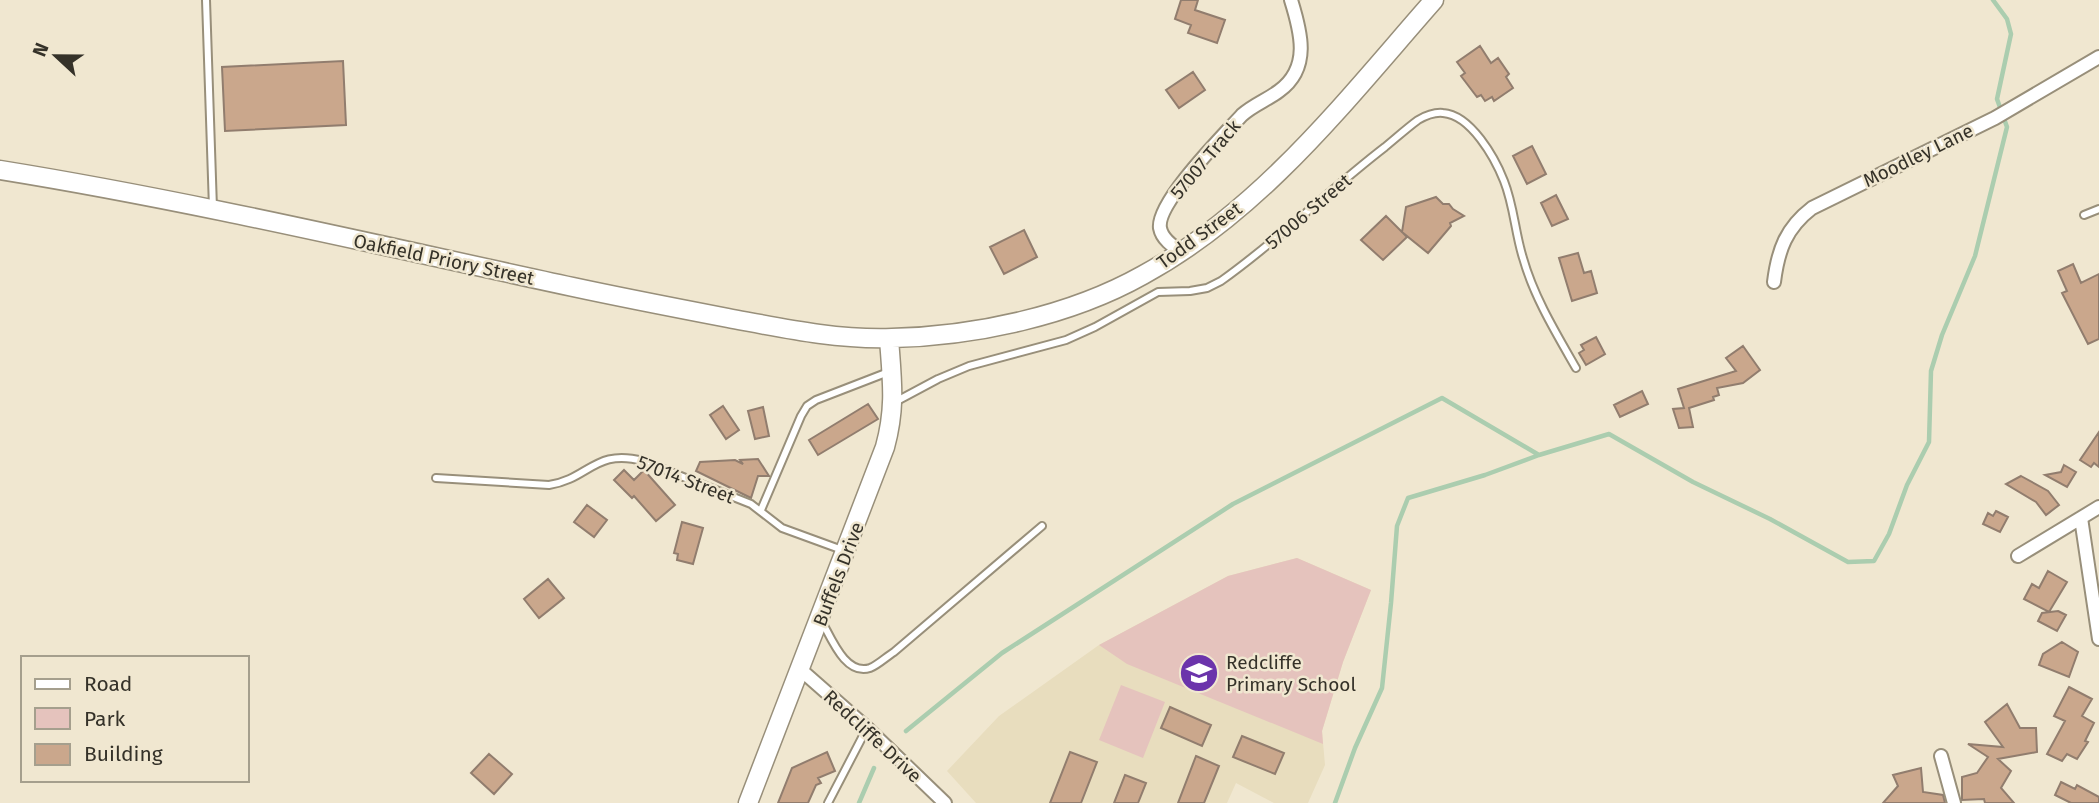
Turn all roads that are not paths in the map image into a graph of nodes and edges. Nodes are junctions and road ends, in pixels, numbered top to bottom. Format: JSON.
{"nodes":[{"id":1,"x":206,"y":0,"type":"edge"},
{"id":2,"x":1291,"y":0,"type":"edge"},
{"id":3,"x":1434,"y":0,"type":"edge"},
{"id":4,"x":2099,"y":57,"type":"edge"},
{"id":5,"x":0,"y":170,"type":"edge"},
{"id":6,"x":2099,"y":209,"type":"edge"},
{"id":7,"x":213,"y":210,"type":"junction"},
{"id":8,"x":2084,"y":215,"type":"dead end"},
{"id":9,"x":1182,"y":251,"type":"junction"},
{"id":10,"x":1774,"y":282,"type":"dead end"},
{"id":11,"x":889,"y":339,"type":"junction"},
{"id":12,"x":1576,"y":368,"type":"dead end"},
{"id":13,"x":891,"y":371,"type":"junction"},
{"id":14,"x":894,"y":402,"type":"junction"},
{"id":15,"x":436,"y":478,"type":"dead end"},
{"id":16,"x":2099,"y":507,"type":"edge"},
{"id":17,"x":761,"y":510,"type":"junction"},
{"id":18,"x":2081,"y":518,"type":"junction"},
{"id":19,"x":1042,"y":526,"type":"dead end"},
{"id":20,"x":846,"y":552,"type":"junction"},
{"id":21,"x":2018,"y":556,"type":"dead end"},
{"id":22,"x":821,"y":619,"type":"junction"},
{"id":23,"x":2099,"y":639,"type":"edge"},
{"id":24,"x":801,"y":670,"type":"junction"},
{"id":25,"x":867,"y":728,"type":"junction"},
{"id":26,"x":1941,"y":756,"type":"dead end"},
{"id":27,"x":748,"y":803,"type":"edge"},
{"id":28,"x":828,"y":803,"type":"edge"},
{"id":29,"x":945,"y":803,"type":"edge"},
{"id":30,"x":1954,"y":803,"type":"edge"}],
"edges":[{"from":1,"to":7,"type":"lane"},
{"from":2,"to":9,"type":"street","name":"57007 Track"},
{"from":3,"to":9,"type":"street","name":"Todd Street"},
{"from":4,"to":10,"type":"street","name":"Moodley Lane"},
{"from":5,"to":7,"type":"street","name":"Oakfield Priory Street"},
{"from":6,"to":8,"type":"lane"},
{"from":7,"to":11,"type":"street","name":"Oakfield Priory Street"},
{"from":9,"to":11,"type":"street","name":"Todd Street"},
{"from":11,"to":13,"type":"street","name":"Buffels Drive"},
{"from":12,"to":14,"type":"lane","name":"57006 Street"},
{"from":13,"to":14,"type":"street","name":"Buffels Drive"},
{"from":13,"to":17,"type":"lane"},
{"from":14,"to":20,"type":"street","name":"Buffels Drive"},
{"from":15,"to":17,"type":"lane","name":"57014 Street"},
{"from":16,"to":18,"type":"street"},
{"from":17,"to":20,"type":"lane","name":"57014 Street"},
{"from":18,"to":21,"type":"street"},
{"from":18,"to":23,"type":"street"},
{"from":19,"to":22,"type":"lane"},
{"from":20,"to":22,"type":"street","name":"Buffels Drive"},
{"from":22,"to":24,"type":"street","name":"Buffels Drive"},
{"from":24,"to":25,"type":"street","name":"Redcliffe Drive"},
{"from":24,"to":27,"type":"street","name":"Buffels Drive"},
{"from":25,"to":28,"type":"lane"},
{"from":25,"to":29,"type":"street","name":"Redcliffe Drive"},
{"from":26,"to":30,"type":"street"}]}
